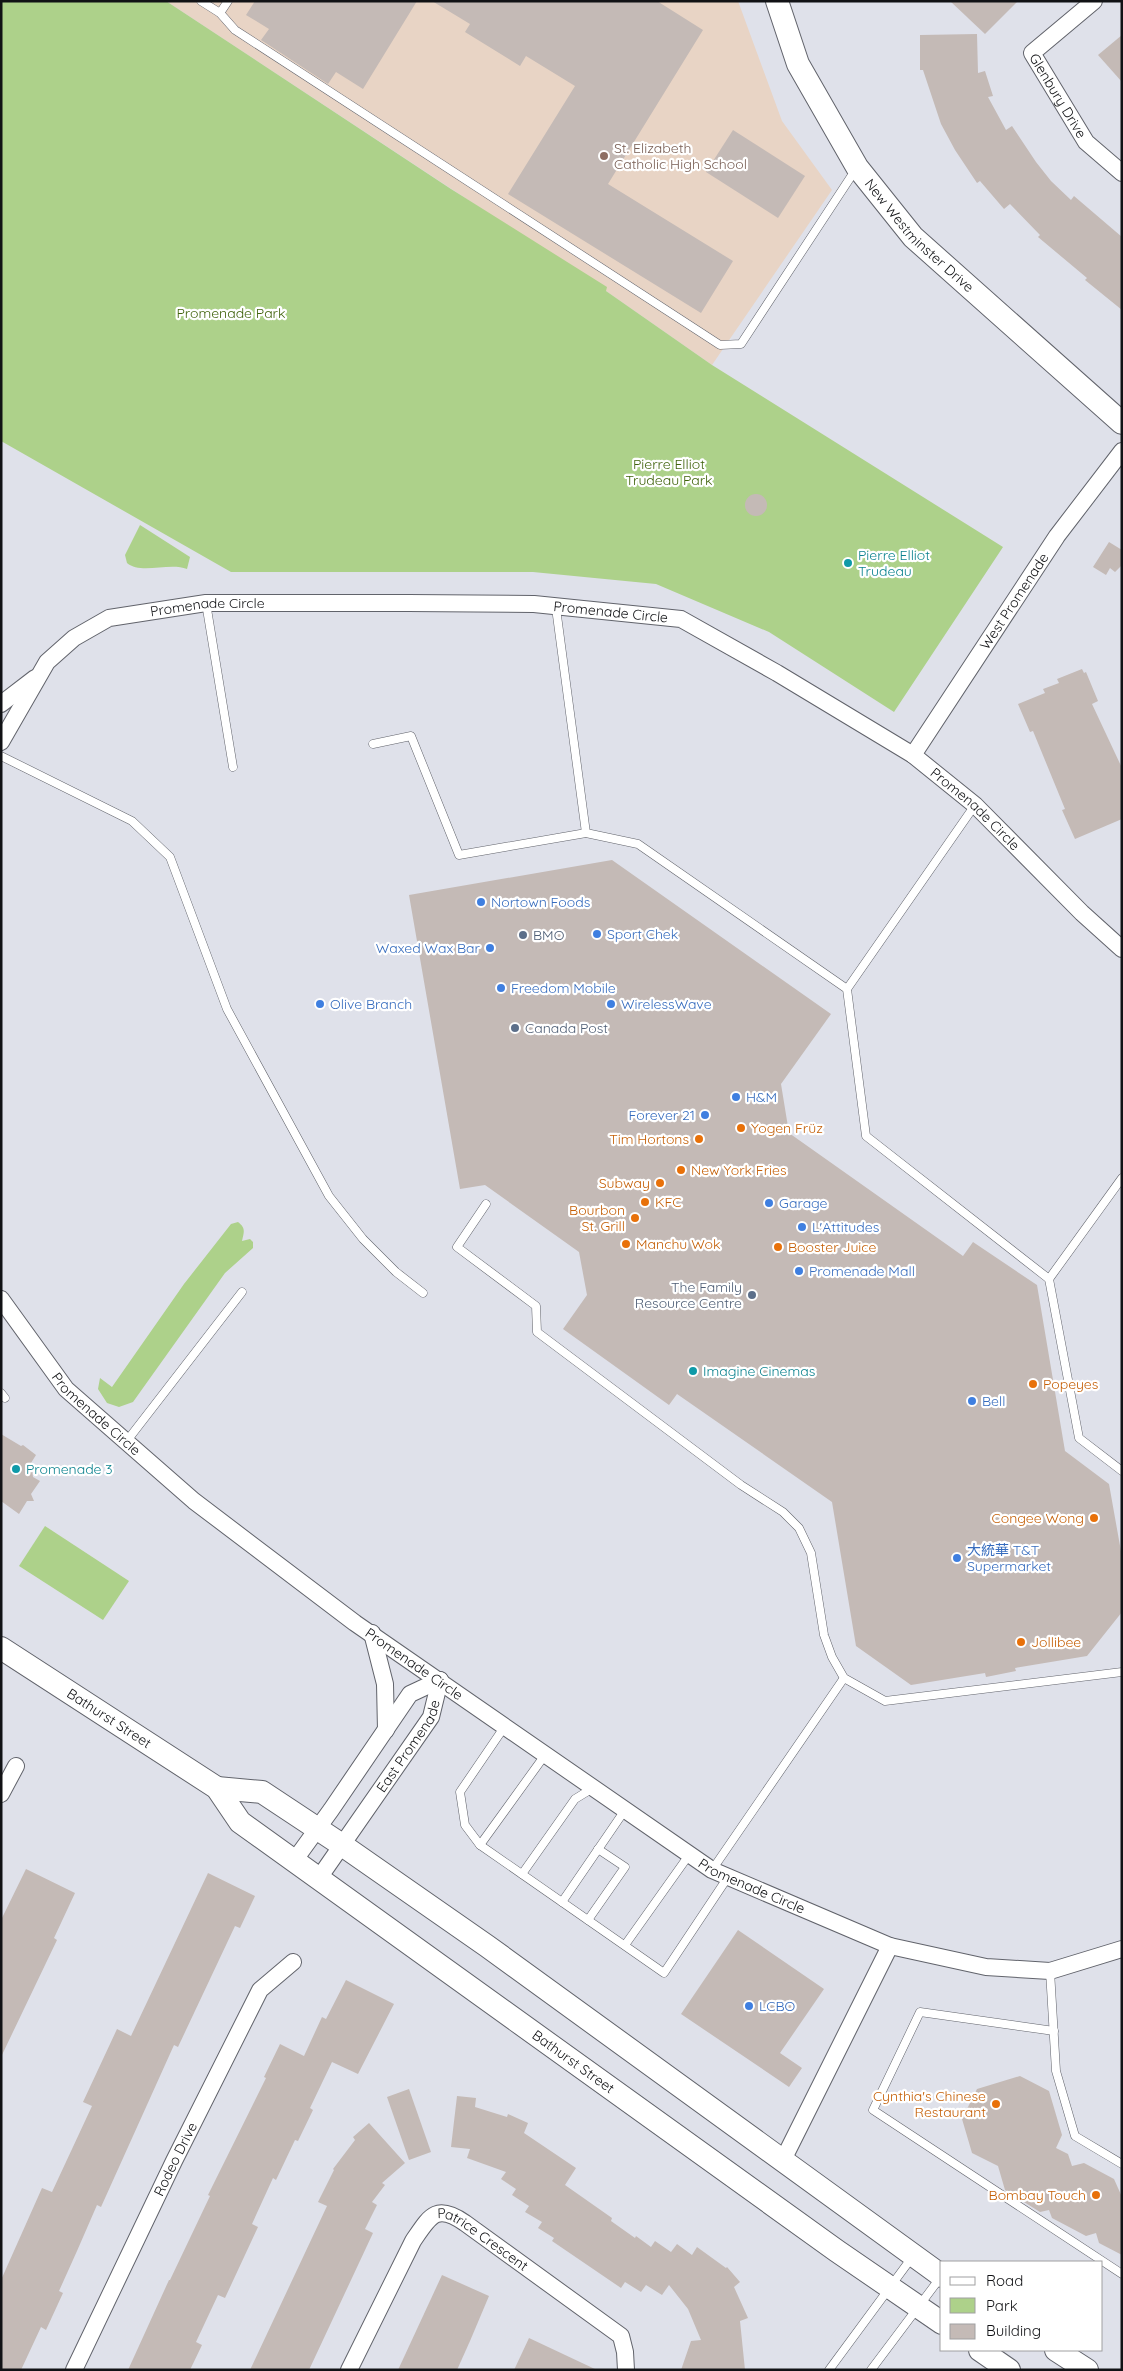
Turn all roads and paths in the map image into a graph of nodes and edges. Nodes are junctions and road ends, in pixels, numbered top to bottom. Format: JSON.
{"nodes":[{"id":1,"x":201,"y":1,"type":"edge"},
{"id":2,"x":228,"y":1,"type":"edge"},
{"id":3,"x":777,"y":1,"type":"edge"},
{"id":4,"x":1094,"y":1,"type":"edge"},
{"id":5,"x":220,"y":13,"type":"junction"},
{"id":6,"x":857,"y":167,"type":"junction"},
{"id":7,"x":1122,"y":173,"type":"edge"},
{"id":8,"x":1122,"y":423,"type":"edge"},
{"id":9,"x":1122,"y":451,"type":"edge"},
{"id":10,"x":206,"y":603,"type":"junction"},
{"id":11,"x":556,"y":608,"type":"junction"},
{"id":12,"x":41,"y":673,"type":"junction"},
{"id":13,"x":1,"y":704,"type":"edge"},
{"id":14,"x":1,"y":742,"type":"edge"},
{"id":15,"x":373,"y":744,"type":"dead end"},
{"id":16,"x":913,"y":755,"type":"junction"},
{"id":17,"x":1,"y":756,"type":"edge"},
{"id":18,"x":233,"y":767,"type":"dead end"},
{"id":19,"x":975,"y":805,"type":"junction"},
{"id":20,"x":586,"y":833,"type":"junction"},
{"id":21,"x":1122,"y":949,"type":"edge"},
{"id":22,"x":847,"y":989,"type":"junction"},
{"id":23,"x":1122,"y":1178,"type":"edge"},
{"id":24,"x":486,"y":1204,"type":"dead end"},
{"id":25,"x":1049,"y":1278,"type":"junction"},
{"id":26,"x":242,"y":1292,"type":"dead end"},
{"id":27,"x":423,"y":1293,"type":"dead end"},
{"id":28,"x":1,"y":1299,"type":"edge"},
{"id":29,"x":126,"y":1442,"type":"junction"},
{"id":30,"x":1122,"y":1471,"type":"edge"},
{"id":31,"x":372,"y":1633,"type":"junction"},
{"id":32,"x":1,"y":1648,"type":"edge"},
{"id":33,"x":1122,"y":1672,"type":"edge"},
{"id":34,"x":844,"y":1678,"type":"junction"},
{"id":35,"x":440,"y":1680,"type":"junction"},
{"id":36,"x":505,"y":1726,"type":"junction"},
{"id":37,"x":386,"y":1730,"type":"junction"},
{"id":38,"x":545,"y":1755,"type":"junction"},
{"id":39,"x":16,"y":1766,"type":"dead end"},
{"id":40,"x":217,"y":1788,"type":"junction"},
{"id":41,"x":593,"y":1788,"type":"junction"},
{"id":42,"x":1,"y":1794,"type":"edge"},
{"id":43,"x":625,"y":1810,"type":"junction"},
{"id":44,"x":318,"y":1828,"type":"junction"},
{"id":45,"x":342,"y":1844,"type":"junction"},
{"id":46,"x":480,"y":1845,"type":"junction"},
{"id":47,"x":598,"y":1849,"type":"junction"},
{"id":48,"x":689,"y":1855,"type":"junction"},
{"id":49,"x":294,"y":1861,"type":"junction"},
{"id":50,"x":712,"y":1870,"type":"junction"},
{"id":51,"x":522,"y":1874,"type":"junction"},
{"id":52,"x":728,"y":1877,"type":"junction"},
{"id":53,"x":319,"y":1878,"type":"junction"},
{"id":54,"x":562,"y":1902,"type":"junction"},
{"id":55,"x":588,"y":1920,"type":"junction"},
{"id":56,"x":625,"y":1945,"type":"junction"},
{"id":57,"x":890,"y":1946,"type":"junction"},
{"id":58,"x":1122,"y":1949,"type":"edge"},
{"id":59,"x":293,"y":1962,"type":"dead end"},
{"id":60,"x":1050,"y":1971,"type":"junction"},
{"id":61,"x":1054,"y":2031,"type":"junction"},
{"id":62,"x":782,"y":2162,"type":"junction"},
{"id":63,"x":1122,"y":2164,"type":"edge"},
{"id":64,"x":914,"y":2254,"type":"junction"},
{"id":65,"x":1102,"y":2261,"type":"edge"},
{"id":66,"x":1103,"y":2261,"type":"edge"},
{"id":67,"x":940,"y":2274,"type":"edge"},
{"id":68,"x":1122,"y":2274,"type":"edge"},
{"id":69,"x":940,"y":2278,"type":"edge"},
{"id":70,"x":889,"y":2286,"type":"junction"},
{"id":71,"x":917,"y":2306,"type":"junction"},
{"id":72,"x":940,"y":2322,"type":"edge"},
{"id":73,"x":981,"y":2351,"type":"edge"},
{"id":74,"x":1058,"y":2351,"type":"edge"},
{"id":75,"x":74,"y":2370,"type":"edge"},
{"id":76,"x":349,"y":2370,"type":"edge"},
{"id":77,"x":626,"y":2370,"type":"edge"},
{"id":78,"x":829,"y":2370,"type":"edge"},
{"id":79,"x":871,"y":2370,"type":"edge"},
{"id":80,"x":1009,"y":2370,"type":"edge"},
{"id":81,"x":1088,"y":2370,"type":"edge"}],
"edges":[{"from":1,"to":5,"type":"lane"},
{"from":2,"to":5,"type":"lane"},
{"from":3,"to":6,"type":"main road","name":"New Westminster Drive"},
{"from":4,"to":7,"type":"street","name":"Glenbury Drive"},
{"from":5,"to":6,"type":"lane"},
{"from":6,"to":8,"type":"main road","name":"New Westminster Drive"},
{"from":9,"to":16,"type":"street","name":"West Promenade"},
{"from":10,"to":11,"type":"street","name":"Promenade Circle"},
{"from":10,"to":12,"type":"street","name":"Promenade Circle"},
{"from":10,"to":18,"type":"lane"},
{"from":11,"to":16,"type":"street","name":"Promenade Circle"},
{"from":11,"to":20,"type":"lane"},
{"from":12,"to":13,"type":"street","name":"Promenade Circle"},
{"from":12,"to":14,"type":"street","name":"Promenade Circle"},
{"from":15,"to":20,"type":"lane"},
{"from":16,"to":19,"type":"street","name":"Promenade Circle"},
{"from":17,"to":27,"type":"lane"},
{"from":19,"to":21,"type":"street","name":"Promenade Circle"},
{"from":19,"to":22,"type":"lane"},
{"from":20,"to":22,"type":"lane"},
{"from":22,"to":25,"type":"lane"},
{"from":23,"to":25,"type":"lane"},
{"from":24,"to":34,"type":"lane"},
{"from":25,"to":30,"type":"lane"},
{"from":26,"to":29,"type":"lane"},
{"from":28,"to":29,"type":"street","name":"Promenade Circle"},
{"from":29,"to":31,"type":"street","name":"Promenade Circle"},
{"from":31,"to":35,"type":"street","name":"Promenade Circle"},
{"from":31,"to":37,"type":"street"},
{"from":32,"to":40,"type":"main road","name":"Bathurst Street"},
{"from":33,"to":34,"type":"lane"},
{"from":34,"to":50,"type":"lane"},
{"from":35,"to":36,"type":"street","name":"Promenade Circle"},
{"from":35,"to":37,"type":"street","name":"East Promenade"},
{"from":35,"to":45,"type":"street","name":"East Promenade"},
{"from":36,"to":38,"type":"street","name":"Promenade Circle"},
{"from":36,"to":46,"type":"lane"},
{"from":37,"to":44,"type":"street","name":"East Promenade"},
{"from":38,"to":41,"type":"street","name":"Promenade Circle"},
{"from":38,"to":46,"type":"lane"},
{"from":39,"to":42,"type":"street"},
{"from":40,"to":44,"type":"main road","name":"Bathurst Street"},
{"from":40,"to":49,"type":"main road","name":"Bathurst Street"},
{"from":41,"to":43,"type":"street","name":"Promenade Circle"},
{"from":41,"to":51,"type":"lane"},
{"from":43,"to":47,"type":"lane"},
{"from":43,"to":48,"type":"street","name":"Promenade Circle"},
{"from":44,"to":45,"type":"main road","name":"Bathurst Street"},
{"from":44,"to":49,"type":"street","name":"East Promenade"},
{"from":45,"to":53,"type":"street","name":"East Promenade"},
{"from":45,"to":62,"type":"main road","name":"Bathurst Street"},
{"from":46,"to":51,"type":"lane"},
{"from":47,"to":54,"type":"lane"},
{"from":47,"to":55,"type":"lane"},
{"from":48,"to":50,"type":"street","name":"Promenade Circle"},
{"from":48,"to":56,"type":"lane"},
{"from":49,"to":53,"type":"main road","name":"Bathurst Street"},
{"from":50,"to":52,"type":"street","name":"Promenade Circle"},
{"from":51,"to":54,"type":"lane"},
{"from":52,"to":56,"type":"lane"},
{"from":52,"to":57,"type":"street","name":"Promenade Circle"},
{"from":53,"to":70,"type":"main road","name":"Bathurst Street"},
{"from":54,"to":55,"type":"lane"},
{"from":55,"to":56,"type":"lane"},
{"from":57,"to":60,"type":"street","name":"Promenade Circle"},
{"from":57,"to":62,"type":"street"},
{"from":58,"to":60,"type":"street","name":"Promenade Circle"},
{"from":59,"to":75,"type":"street","name":"Rodeo Drive"},
{"from":60,"to":61,"type":"lane"},
{"from":61,"to":63,"type":"lane"},
{"from":61,"to":65,"type":"lane"},
{"from":62,"to":64,"type":"main road","name":"Bathurst Street"},
{"from":64,"to":67,"type":"main road","name":"Bathurst Street"},
{"from":64,"to":70,"type":"lane"},
{"from":66,"to":68,"type":"lane"},
{"from":69,"to":71,"type":"lane"},
{"from":70,"to":71,"type":"main road","name":"Bathurst Street"},
{"from":70,"to":78,"type":"lane"},
{"from":71,"to":72,"type":"main road","name":"Bathurst Street"},
{"from":71,"to":79,"type":"lane"},
{"from":73,"to":80,"type":"main road"},
{"from":74,"to":81,"type":"main road"},
{"from":76,"to":77,"type":"street","name":"Patrice Crescent"}]}
